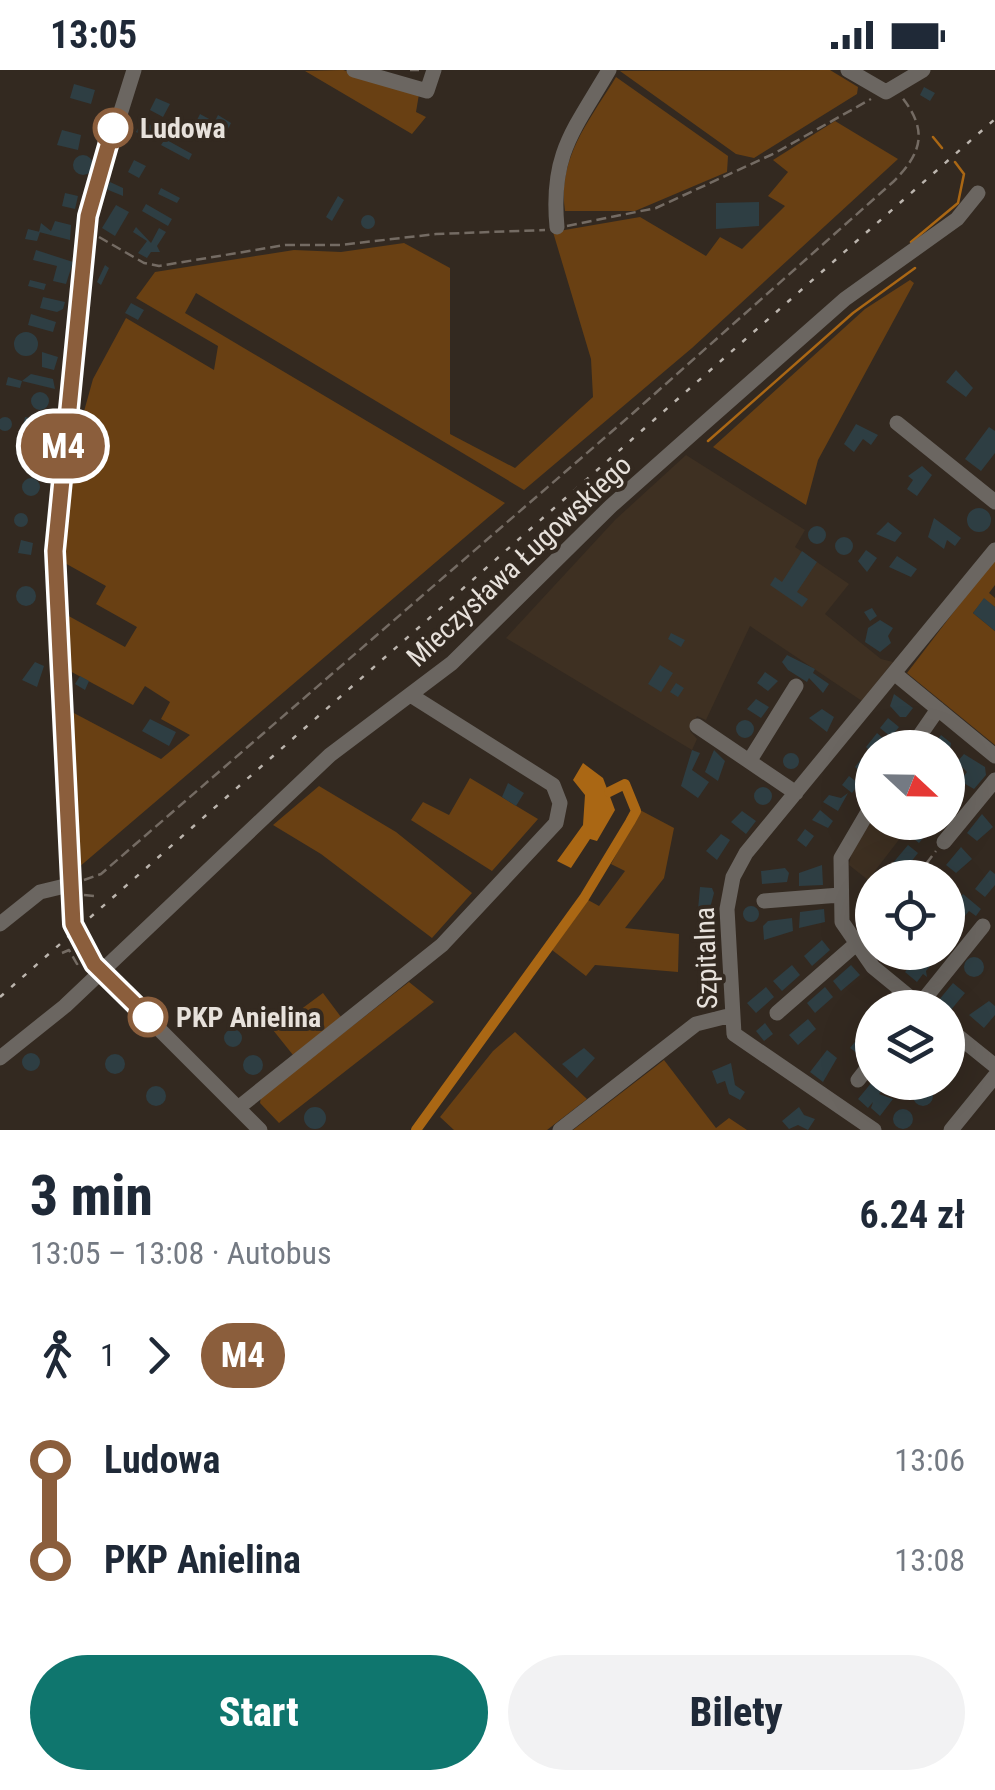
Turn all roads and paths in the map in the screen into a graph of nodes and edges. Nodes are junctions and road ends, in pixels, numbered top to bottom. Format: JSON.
{"nodes":[{"id":1,"x":134,"y":70,"type":"edge"},
{"id":2,"x":354,"y":70,"type":"edge"},
{"id":3,"x":410,"y":70,"type":"edge"},
{"id":4,"x":419,"y":70,"type":"edge"},
{"id":5,"x":434,"y":70,"type":"edge"},
{"id":6,"x":609,"y":70,"type":"edge"},
{"id":7,"x":848,"y":70,"type":"edge"},
{"id":8,"x":923,"y":70,"type":"edge"},
{"id":9,"x":892,"y":89,"type":"junction"},
{"id":10,"x":978,"y":193,"type":"dead end"},
{"id":11,"x":557,"y":227,"type":"junction"},
{"id":12,"x":87,"y":232,"type":"junction"},
{"id":13,"x":897,"y":422,"type":"dead end"},
{"id":14,"x":995,"y":502,"type":"edge"},
{"id":15,"x":995,"y":550,"type":"edge"},
{"id":16,"x":894,"y":673,"type":"junction"},
{"id":17,"x":796,"y":686,"type":"dead end"},
{"id":18,"x":306,"y":694,"type":"junction"},
{"id":19,"x":412,"y":696,"type":"junction"},
{"id":20,"x":312,"y":702,"type":"dead end"},
{"id":21,"x":938,"y":709,"type":"junction"},
{"id":22,"x":697,"y":726,"type":"dead end"},
{"id":23,"x":923,"y":730,"type":"edge"},
{"id":24,"x":995,"y":756,"type":"edge"},
{"id":25,"x":750,"y":760,"type":"junction"},
{"id":26,"x":995,"y":780,"type":"edge"},
{"id":27,"x":796,"y":793,"type":"junction"},
{"id":28,"x":855,"y":833,"type":"edge"},
{"id":29,"x":944,"y":842,"type":"joint"},
{"id":30,"x":930,"y":860,"type":"edge"},
{"id":31,"x":69,"y":885,"type":"junction"},
{"id":32,"x":840,"y":895,"type":"junction"},
{"id":33,"x":94,"y":896,"type":"dead end"},
{"id":34,"x":764,"y":901,"type":"dead end"},
{"id":35,"x":0,"y":924,"type":"edge"},
{"id":36,"x":983,"y":926,"type":"dead end"},
{"id":37,"x":855,"y":946,"type":"joint"},
{"id":38,"x":62,"y":953,"type":"dead end"},
{"id":39,"x":81,"y":961,"type":"dead end"},
{"id":40,"x":877,"y":970,"type":"edge"},
{"id":41,"x":100,"y":972,"type":"junction"},
{"id":42,"x":900,"y":990,"type":"edge"},
{"id":43,"x":933,"y":990,"type":"edge"},
{"id":44,"x":776,"y":1013,"type":"dead end"},
{"id":45,"x":732,"y":1015,"type":"junction"},
{"id":46,"x":965,"y":1042,"type":"edge"},
{"id":47,"x":0,"y":1058,"type":"edge"},
{"id":48,"x":995,"y":1066,"type":"edge"},
{"id":49,"x":995,"y":1076,"type":"edge"},
{"id":50,"x":238,"y":1108,"type":"junction"},
{"id":51,"x":260,"y":1130,"type":"edge"},
{"id":52,"x":560,"y":1130,"type":"edge"},
{"id":53,"x":874,"y":1130,"type":"edge"},
{"id":54,"x":950,"y":1130,"type":"edge"}],
"edges":[{"from":1,"to":12,"type":"street"},
{"from":2,"to":5,"type":"street"},
{"from":3,"to":4,"type":"path"},
{"from":6,"to":11,"type":"street"},
{"from":7,"to":9,"type":"street"},
{"from":8,"to":9,"type":"street"},
{"from":9,"to":11,"type":"path"},
{"from":9,"to":18,"type":"path"},
{"from":10,"to":19,"type":"street","name":"Mieczysława Ługowskiego"},
{"from":11,"to":12,"type":"path"},
{"from":12,"to":31,"type":"street"},
{"from":13,"to":14,"type":"street"},
{"from":15,"to":16,"type":"street","name":"Szpitalna"},
{"from":16,"to":21,"type":"street"},
{"from":16,"to":27,"type":"street","name":"Szpitalna"},
{"from":17,"to":25,"type":"street"},
{"from":18,"to":20,"type":"path"},
{"from":18,"to":33,"type":"path"},
{"from":19,"to":41,"type":"street","name":"Mieczysława Ługowskiego"},
{"from":19,"to":50,"type":"street"},
{"from":21,"to":23,"type":"street"},
{"from":21,"to":24,"type":"street"},
{"from":22,"to":25,"type":"street"},
{"from":25,"to":27,"type":"street"},
{"from":26,"to":29,"type":"street"},
{"from":27,"to":45,"type":"street","name":"Szpitalna"},
{"from":28,"to":32,"type":"street"},
{"from":29,"to":30,"type":"path"},
{"from":31,"to":35,"type":"street"},
{"from":31,"to":41,"type":"street"},
{"from":32,"to":34,"type":"street"},
{"from":32,"to":37,"type":"street"},
{"from":36,"to":43,"type":"street"},
{"from":37,"to":44,"type":"street"},
{"from":38,"to":39,"type":"path"},
{"from":40,"to":42,"type":"street"},
{"from":41,"to":47,"type":"street","name":"Mieczysława Ługowskiego"},
{"from":41,"to":50,"type":"street"},
{"from":45,"to":52,"type":"street"},
{"from":45,"to":53,"type":"street","name":"Szpitalna"},
{"from":46,"to":48,"type":"street"},
{"from":49,"to":54,"type":"street"},
{"from":50,"to":51,"type":"street"}]}
